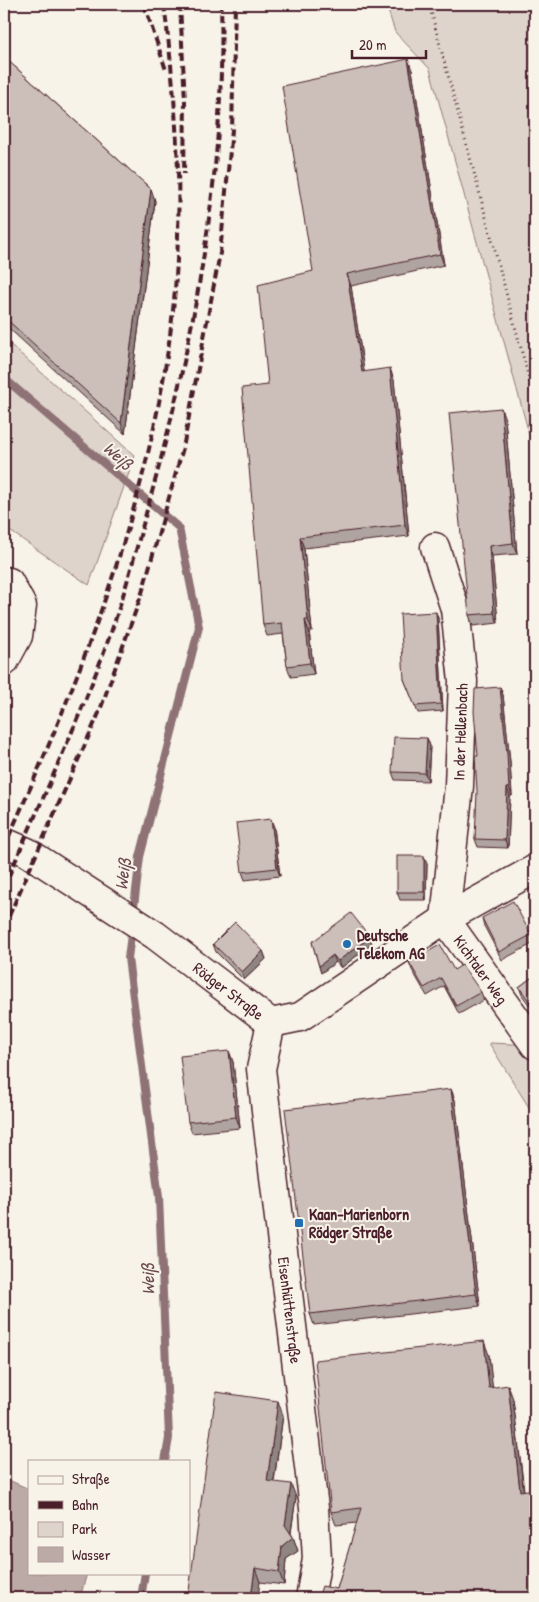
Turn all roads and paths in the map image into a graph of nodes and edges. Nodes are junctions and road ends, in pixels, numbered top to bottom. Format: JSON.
{"nodes":[{"id":1,"x":429,"y":4,"type":"edge"},
{"id":2,"x":535,"y":401,"type":"edge"},
{"id":3,"x":434,"y":547,"type":"dead end"},
{"id":4,"x":4,"y":580,"type":"edge"},
{"id":5,"x":4,"y":662,"type":"edge"},
{"id":6,"x":4,"y":842,"type":"edge"},
{"id":7,"x":535,"y":869,"type":"edge"},
{"id":8,"x":445,"y":919,"type":"junction"},
{"id":9,"x":271,"y":1023,"type":"junction"},
{"id":10,"x":535,"y":1045,"type":"edge"},
{"id":11,"x":310,"y":1598,"type":"edge"}],
"edges":[{"from":1,"to":2,"type":"path"},
{"from":3,"to":8,"type":"street","name":"In der Hellenbach"},
{"from":4,"to":5,"type":"street"},
{"from":6,"to":9,"type":"street","name":"Rödger Straße"},
{"from":7,"to":8,"type":"street","name":"Rödger Straße"},
{"from":8,"to":9,"type":"street","name":"Rödger Straße"},
{"from":8,"to":10,"type":"street","name":"Kichtaler Weg"},
{"from":9,"to":11,"type":"street","name":"Eisenhüttenstraße"}]}
